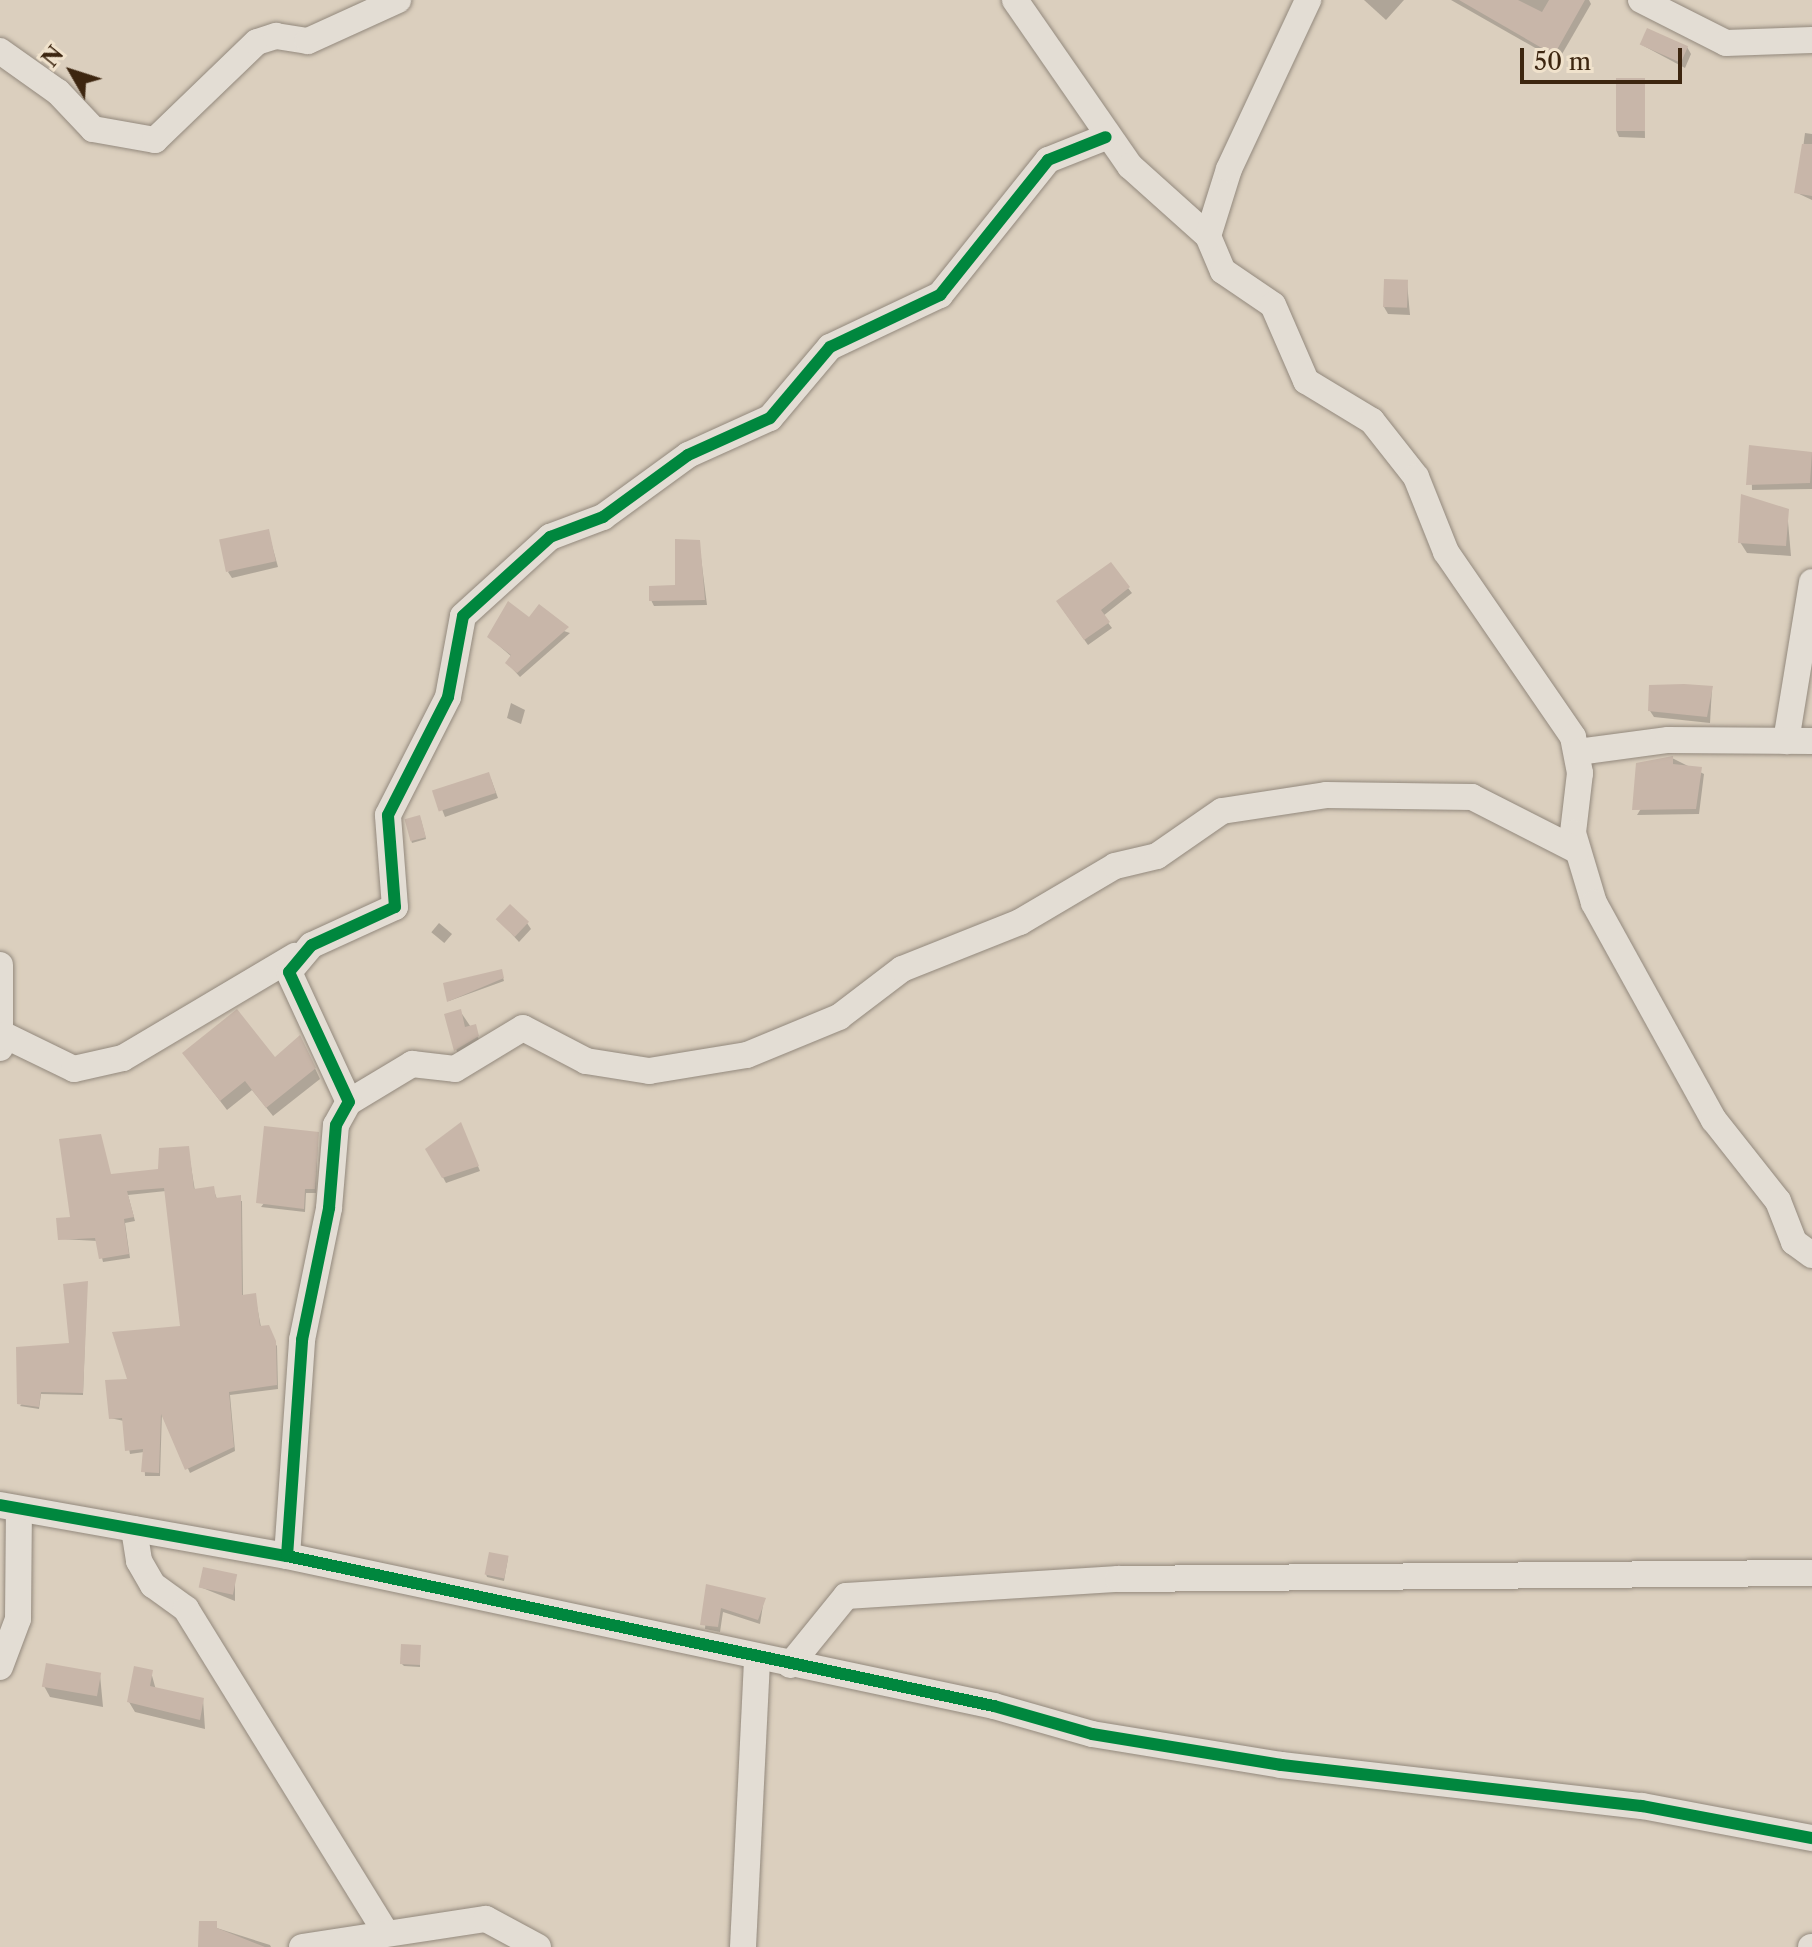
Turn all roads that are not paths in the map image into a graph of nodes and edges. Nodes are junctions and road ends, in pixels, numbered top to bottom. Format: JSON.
{"nodes":[{"id":1,"x":398,"y":0,"type":"edge"},
{"id":2,"x":1015,"y":0,"type":"edge"},
{"id":3,"x":1308,"y":0,"type":"edge"},
{"id":4,"x":1641,"y":0,"type":"edge"},
{"id":5,"x":1812,"y":40,"type":"edge"},
{"id":6,"x":0,"y":51,"type":"edge"},
{"id":7,"x":1106,"y":137,"type":"junction"},
{"id":8,"x":1208,"y":236,"type":"junction"},
{"id":9,"x":1812,"y":582,"type":"edge"},
{"id":10,"x":1786,"y":741,"type":"junction"},
{"id":11,"x":1812,"y":741,"type":"edge"},
{"id":12,"x":1578,"y":752,"type":"junction"},
{"id":13,"x":1576,"y":850,"type":"junction"},
{"id":14,"x":295,"y":956,"type":"junction"},
{"id":15,"x":0,"y":965,"type":"edge"},
{"id":16,"x":2,"y":1041,"type":"edge"},
{"id":17,"x":349,"y":1102,"type":"junction"},
{"id":18,"x":1812,"y":1255,"type":"edge"},
{"id":19,"x":10,"y":1507,"type":"edge"},
{"id":20,"x":134,"y":1529,"type":"junction"},
{"id":21,"x":287,"y":1556,"type":"junction"},
{"id":22,"x":1812,"y":1573,"type":"edge"},
{"id":23,"x":757,"y":1658,"type":"junction"},
{"id":24,"x":790,"y":1665,"type":"junction"},
{"id":25,"x":0,"y":1667,"type":"edge"},
{"id":26,"x":1812,"y":1838,"type":"edge"},
{"id":27,"x":385,"y":1931,"type":"junction"},
{"id":28,"x":302,"y":1947,"type":"edge"},
{"id":29,"x":538,"y":1947,"type":"edge"},
{"id":30,"x":743,"y":1947,"type":"edge"}],
"edges":[{"from":1,"to":6,"type":"street"},
{"from":2,"to":7,"type":"street"},
{"from":3,"to":8,"type":"street"},
{"from":4,"to":5,"type":"street"},
{"from":7,"to":8,"type":"street"},
{"from":7,"to":14,"type":"street"},
{"from":8,"to":12,"type":"street"},
{"from":9,"to":10,"type":"street"},
{"from":10,"to":11,"type":"street"},
{"from":10,"to":12,"type":"street"},
{"from":12,"to":13,"type":"street"},
{"from":13,"to":17,"type":"street"},
{"from":13,"to":18,"type":"street"},
{"from":14,"to":16,"type":"street"},
{"from":14,"to":17,"type":"street"},
{"from":15,"to":16,"type":"street"},
{"from":17,"to":21,"type":"street"},
{"from":19,"to":20,"type":"street"},
{"from":19,"to":25,"type":"street"},
{"from":20,"to":21,"type":"street"},
{"from":20,"to":27,"type":"street"},
{"from":21,"to":23,"type":"street"},
{"from":22,"to":24,"type":"street"},
{"from":23,"to":24,"type":"street"},
{"from":23,"to":30,"type":"street"},
{"from":24,"to":26,"type":"street"},
{"from":27,"to":28,"type":"street"},
{"from":27,"to":29,"type":"street"}]}
